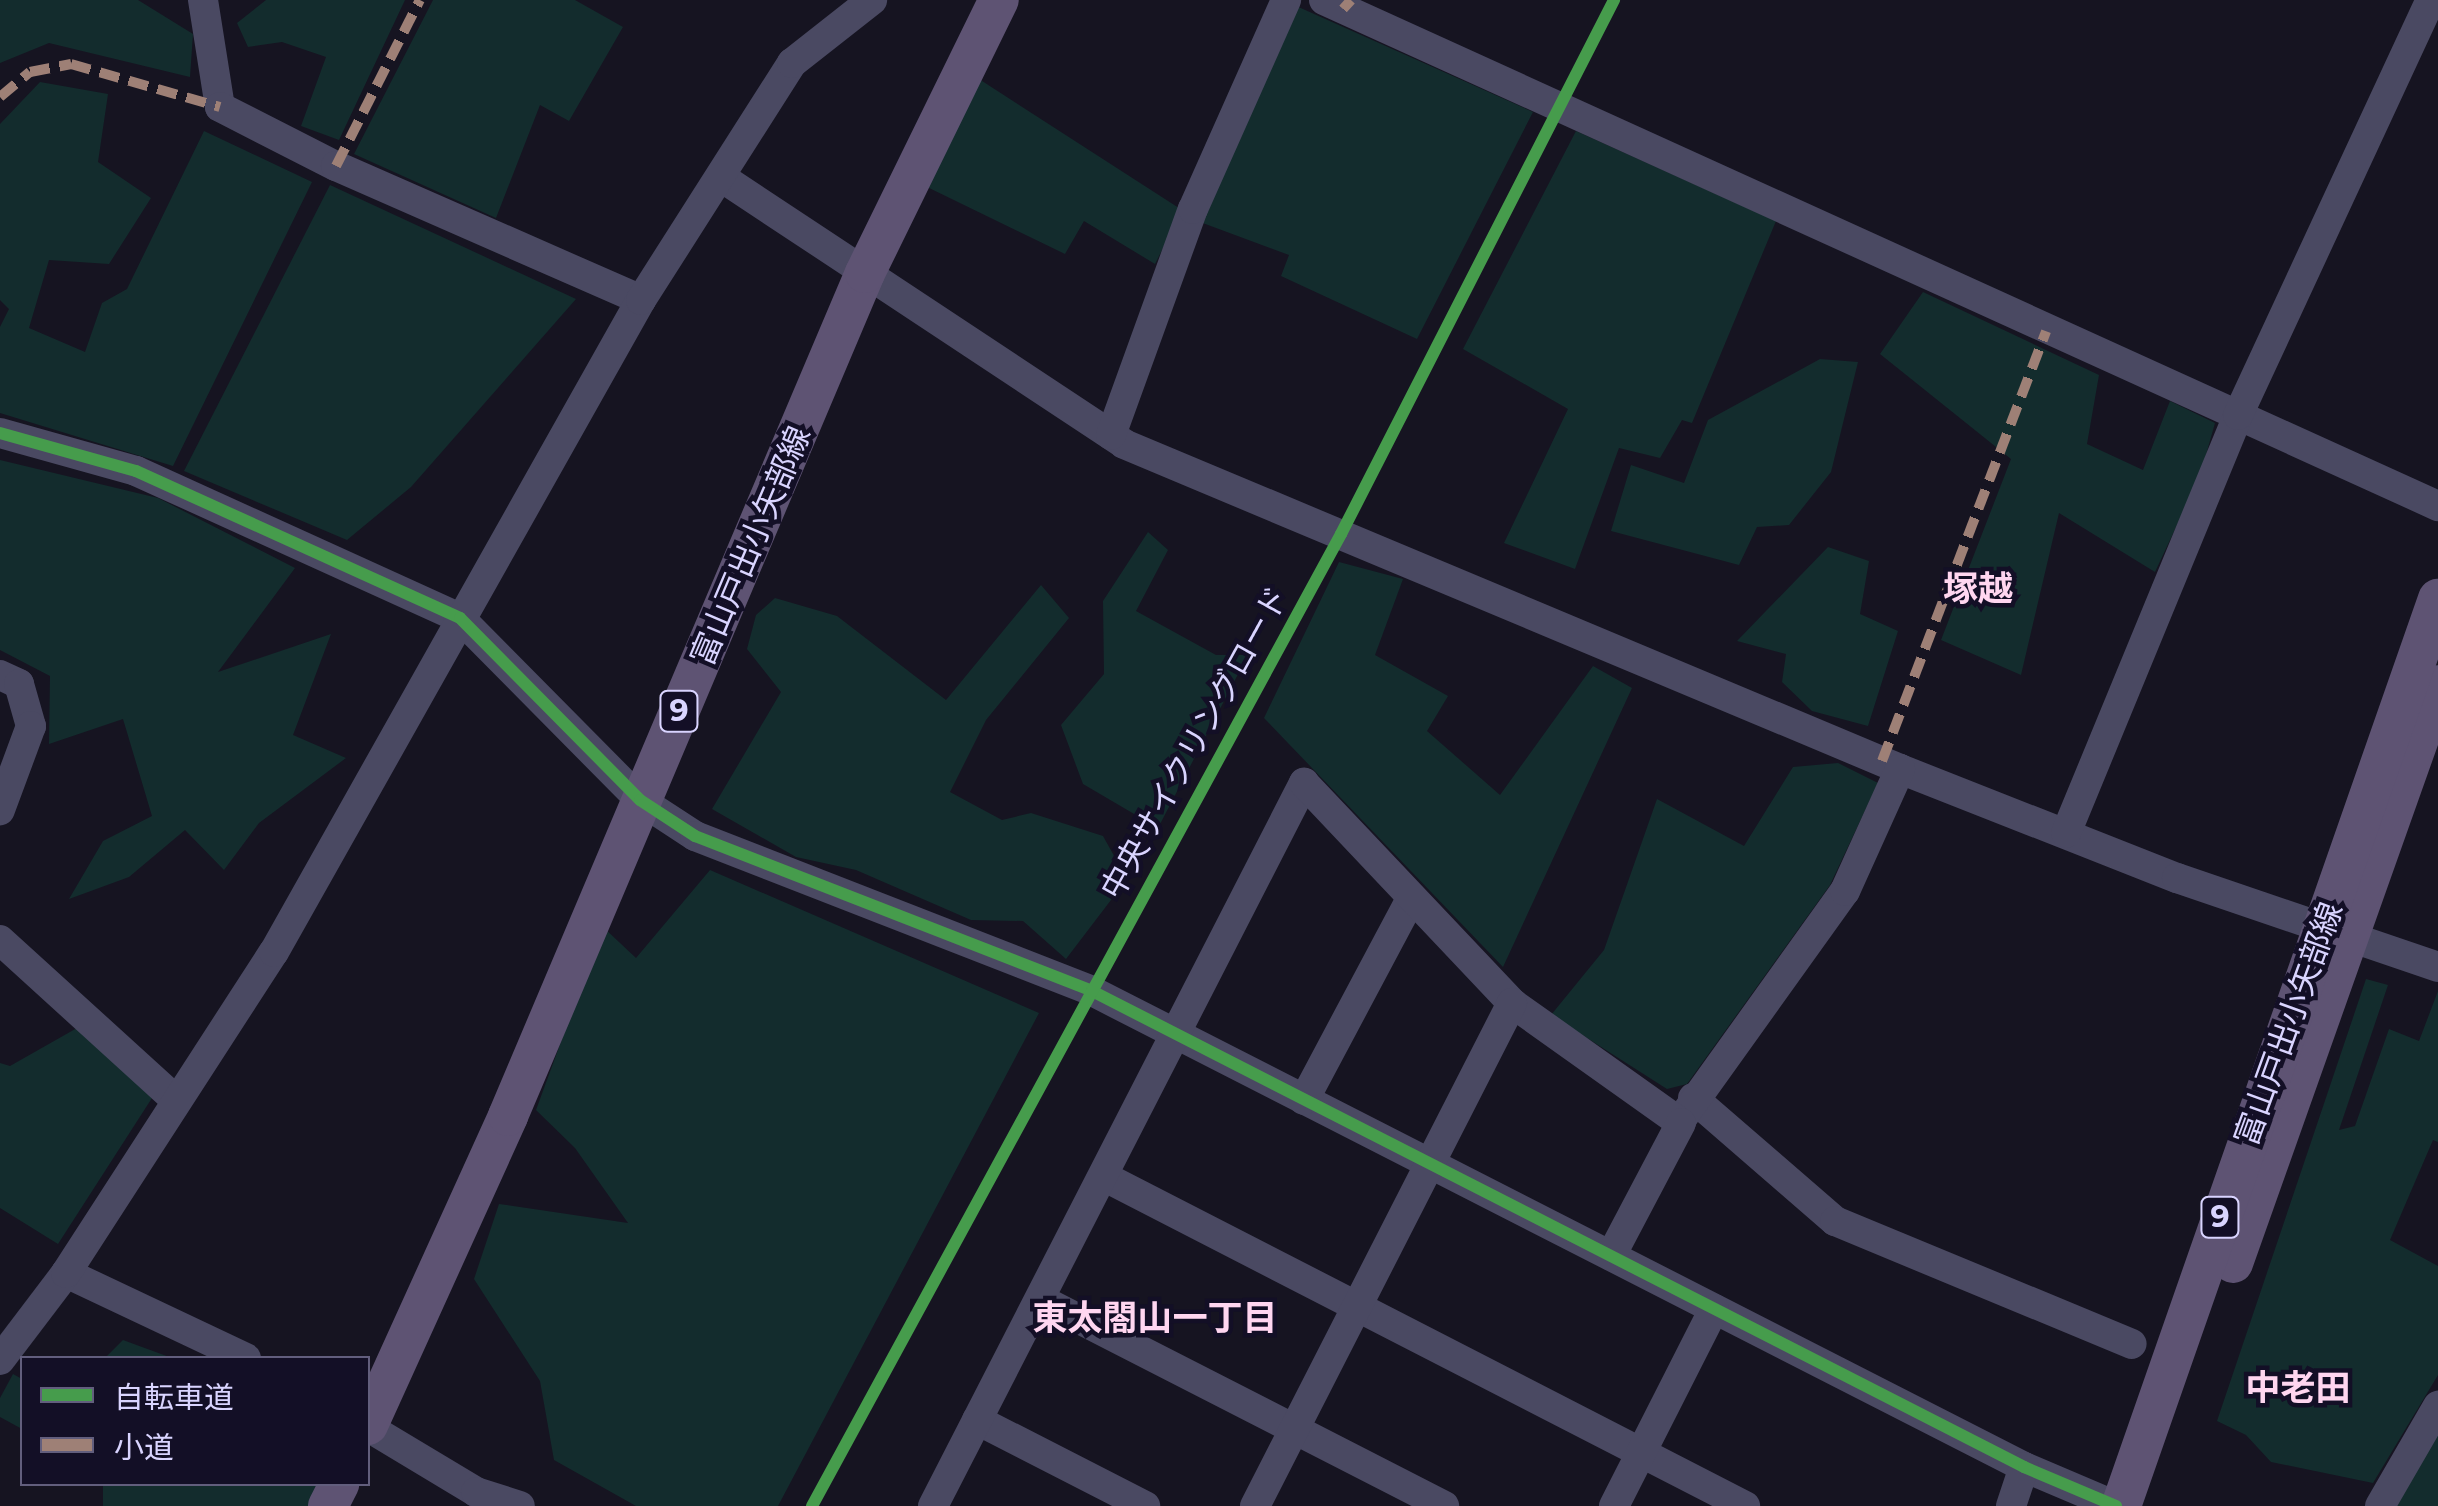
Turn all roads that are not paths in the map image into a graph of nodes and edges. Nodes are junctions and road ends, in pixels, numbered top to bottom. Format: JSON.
{"nodes":[{"id":1,"x":202,"y":0,"type":"edge"},
{"id":2,"x":872,"y":0,"type":"edge"},
{"id":3,"x":999,"y":0,"type":"edge"},
{"id":4,"x":1286,"y":0,"type":"edge"},
{"id":5,"x":1324,"y":0,"type":"edge"},
{"id":6,"x":2430,"y":0,"type":"edge"},
{"id":7,"x":721,"y":177,"type":"junction"},
{"id":8,"x":865,"y":274,"type":"junction"},
{"id":9,"x":641,"y":300,"type":"junction"},
{"id":10,"x":2238,"y":415,"type":"junction"},
{"id":11,"x":0,"y":433,"type":"edge"},
{"id":12,"x":1111,"y":435,"type":"junction"},
{"id":13,"x":2438,"y":506,"type":"edge"},
{"id":14,"x":2438,"y":600,"type":"edge"},
{"id":15,"x":460,"y":618,"type":"junction"},
{"id":16,"x":0,"y":674,"type":"edge"},
{"id":17,"x":2438,"y":685,"type":"edge"},
{"id":18,"x":1900,"y":769,"type":"junction"},
{"id":19,"x":640,"y":800,"type":"junction"},
{"id":20,"x":0,"y":810,"type":"edge"},
{"id":21,"x":2066,"y":833,"type":"junction"},
{"id":22,"x":1412,"y":899,"type":"junction"},
{"id":23,"x":2338,"y":932,"type":"junction"},
{"id":24,"x":0,"y":940,"type":"edge"},
{"id":25,"x":2438,"y":967,"type":"edge"},
{"id":26,"x":1512,"y":1003,"type":"junction"},
{"id":27,"x":1176,"y":1034,"type":"junction"},
{"id":28,"x":175,"y":1099,"type":"junction"},
{"id":29,"x":1304,"y":1100,"type":"junction"},
{"id":30,"x":1686,"y":1110,"type":"junction"},
{"id":31,"x":1430,"y":1164,"type":"junction"},
{"id":32,"x":1103,"y":1176,"type":"junction"},
{"id":33,"x":1612,"y":1256,"type":"junction"},
{"id":34,"x":66,"y":1273,"type":"junction"},
{"id":35,"x":1040,"y":1299,"type":"junction"},
{"id":36,"x":1357,"y":1306,"type":"junction"},
{"id":37,"x":1714,"y":1308,"type":"junction"},
{"id":38,"x":2132,"y":1344,"type":"dead end"},
{"id":39,"x":242,"y":1356,"type":"edge"},
{"id":40,"x":0,"y":1360,"type":"edge"},
{"id":41,"x":2438,"y":1406,"type":"edge"},
{"id":42,"x":978,"y":1420,"type":"junction"},
{"id":43,"x":370,"y":1422,"type":"edge"},
{"id":44,"x":370,"y":1427,"type":"edge"},
{"id":45,"x":1294,"y":1429,"type":"junction"},
{"id":46,"x":1641,"y":1452,"type":"junction"},
{"id":47,"x":2024,"y":1467,"type":"junction"},
{"id":48,"x":520,"y":1506,"type":"edge"},
{"id":49,"x":934,"y":1506,"type":"edge"},
{"id":50,"x":1146,"y":1506,"type":"edge"},
{"id":51,"x":1256,"y":1506,"type":"edge"},
{"id":52,"x":1444,"y":1506,"type":"edge"},
{"id":53,"x":1614,"y":1506,"type":"edge"},
{"id":54,"x":1745,"y":1506,"type":"edge"},
{"id":55,"x":2011,"y":1506,"type":"edge"},
{"id":56,"x":2119,"y":1506,"type":"edge"},
{"id":57,"x":2145,"y":1506,"type":"edge"},
{"id":58,"x":2380,"y":1506,"type":"edge"}],
"edges":[{"from":1,"to":9,"type":"street"},
{"from":2,"to":7,"type":"street"},
{"from":3,"to":8,"type":"main road","name":"富山戸出小矢部線","number":"9"},
{"from":4,"to":12,"type":"street"},
{"from":5,"to":10,"type":"street"},
{"from":6,"to":10,"type":"street"},
{"from":7,"to":8,"type":"street"},
{"from":7,"to":9,"type":"street"},
{"from":8,"to":12,"type":"street"},
{"from":8,"to":19,"type":"main road","name":"富山戸出小矢部線","number":"9"},
{"from":9,"to":15,"type":"street"},
{"from":10,"to":13,"type":"street"},
{"from":10,"to":21,"type":"street"},
{"from":11,"to":15,"type":"street"},
{"from":12,"to":18,"type":"street"},
{"from":14,"to":23,"type":"main road","name":"富山戸出小矢部線","number":"9"},
{"from":15,"to":19,"type":"street"},
{"from":15,"to":28,"type":"street"},
{"from":16,"to":20,"type":"street"},
{"from":17,"to":23,"type":"main road","name":"富山戸出小矢部線","number":"9"},
{"from":18,"to":21,"type":"street"},
{"from":18,"to":30,"type":"street"},
{"from":19,"to":27,"type":"street"},
{"from":19,"to":43,"type":"main road","name":"富山戸出小矢部線","number":"9"},
{"from":21,"to":23,"type":"street"},
{"from":22,"to":26,"type":"street"},
{"from":22,"to":27,"type":"street"},
{"from":22,"to":29,"type":"street"},
{"from":23,"to":25,"type":"street"},
{"from":23,"to":56,"type":"main road","name":"富山戸出小矢部線","number":"9"},
{"from":23,"to":57,"type":"main road","name":"富山戸出小矢部線","number":"9"},
{"from":24,"to":28,"type":"street"},
{"from":26,"to":30,"type":"street"},
{"from":26,"to":31,"type":"street"},
{"from":27,"to":29,"type":"street"},
{"from":27,"to":32,"type":"street"},
{"from":28,"to":34,"type":"street"},
{"from":29,"to":31,"type":"street"},
{"from":30,"to":33,"type":"street"},
{"from":30,"to":38,"type":"street"},
{"from":31,"to":33,"type":"street"},
{"from":31,"to":36,"type":"street"},
{"from":32,"to":35,"type":"street"},
{"from":32,"to":36,"type":"street"},
{"from":33,"to":37,"type":"street"},
{"from":34,"to":39,"type":"street"},
{"from":34,"to":40,"type":"street"},
{"from":35,"to":42,"type":"street"},
{"from":35,"to":45,"type":"street"},
{"from":36,"to":45,"type":"street"},
{"from":36,"to":46,"type":"street"},
{"from":37,"to":46,"type":"street"},
{"from":37,"to":47,"type":"street"},
{"from":41,"to":58,"type":"street"},
{"from":42,"to":49,"type":"street"},
{"from":42,"to":50,"type":"street"},
{"from":44,"to":48,"type":"street"},
{"from":45,"to":51,"type":"street"},
{"from":45,"to":52,"type":"street"},
{"from":46,"to":53,"type":"street"},
{"from":46,"to":54,"type":"street"},
{"from":47,"to":55,"type":"street"},
{"from":47,"to":56,"type":"street"}]}
